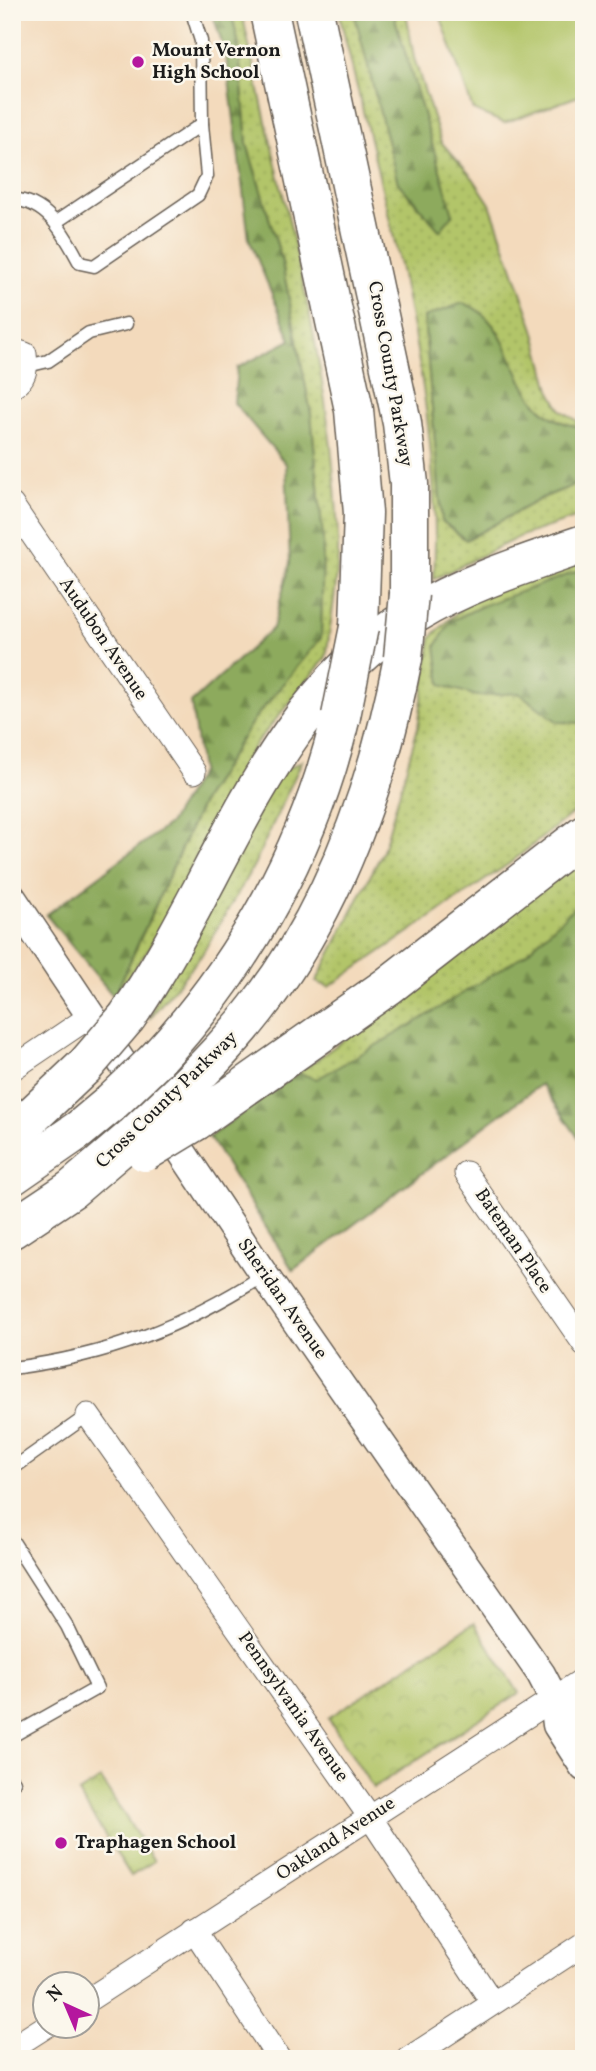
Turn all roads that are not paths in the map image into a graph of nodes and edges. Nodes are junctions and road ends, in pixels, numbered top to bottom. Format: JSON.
{"nodes":[{"id":1,"x":192,"y":12,"type":"edge"},
{"id":2,"x":269,"y":12,"type":"edge"},
{"id":3,"x":314,"y":12,"type":"edge"},
{"id":4,"x":202,"y":124,"type":"junction"},
{"id":5,"x":12,"y":199,"type":"edge"},
{"id":6,"x":56,"y":222,"type":"junction"},
{"id":7,"x":126,"y":324,"type":"dead end"},
{"id":8,"x":20,"y":358,"type":"edge"},
{"id":9,"x":12,"y":387,"type":"edge"},
{"id":10,"x":12,"y":505,"type":"edge"},
{"id":11,"x":584,"y":544,"type":"edge"},
{"id":12,"x":194,"y":772,"type":"dead end"},
{"id":13,"x":584,"y":834,"type":"edge"},
{"id":14,"x":12,"y":898,"type":"edge"},
{"id":15,"x":110,"y":1016,"type":"junction"},
{"id":16,"x":12,"y":1069,"type":"edge"},
{"id":17,"x":187,"y":1108,"type":"junction"},
{"id":18,"x":12,"y":1135,"type":"edge"},
{"id":19,"x":466,"y":1172,"type":"dead end"},
{"id":20,"x":12,"y":1176,"type":"edge"},
{"id":21,"x":26,"y":1221,"type":"edge"},
{"id":22,"x":264,"y":1275,"type":"junction"},
{"id":23,"x":584,"y":1345,"type":"edge"},
{"id":24,"x":12,"y":1368,"type":"edge"},
{"id":25,"x":88,"y":1415,"type":"joint"},
{"id":26,"x":12,"y":1469,"type":"edge"},
{"id":27,"x":12,"y":1540,"type":"edge"},
{"id":28,"x":584,"y":1679,"type":"edge"},
{"id":29,"x":554,"y":1699,"type":"junction"},
{"id":30,"x":584,"y":1722,"type":"edge"},
{"id":31,"x":12,"y":1736,"type":"edge"},
{"id":32,"x":584,"y":1767,"type":"edge"},
{"id":33,"x":370,"y":1818,"type":"junction"},
{"id":34,"x":194,"y":1930,"type":"junction"},
{"id":35,"x":584,"y":1944,"type":"edge"},
{"id":36,"x":102,"y":1991,"type":"edge"},
{"id":37,"x":492,"y":2002,"type":"junction"},
{"id":38,"x":32,"y":2035,"type":"edge"},
{"id":39,"x":12,"y":2048,"type":"edge"},
{"id":40,"x":279,"y":2059,"type":"edge"},
{"id":41,"x":408,"y":2059,"type":"edge"}],
"edges":[{"from":1,"to":4,"type":"lane"},
{"from":2,"to":20,"type":"highway","name":"Cross County Parkway","bridge":true},
{"from":3,"to":17,"type":"highway","name":"Cross County Parkway","bridge":true},
{"from":4,"to":6,"type":"lane"},
{"from":4,"to":6,"type":"lane"},
{"from":5,"to":6,"type":"lane"},
{"from":7,"to":8,"type":"lane"},
{"from":8,"to":9,"type":"street"},
{"from":10,"to":12,"type":"street","name":"Audubon Avenue"},
{"from":11,"to":15,"type":"highway"},
{"from":13,"to":17,"type":"highway"},
{"from":14,"to":15,"type":"street","name":"Sheridan Avenue"},
{"from":15,"to":16,"type":"street"},
{"from":15,"to":18,"type":"highway","bridge":true},
{"from":15,"to":22,"type":"street","name":"Sheridan Avenue"},
{"from":17,"to":21,"type":"highway","name":"Cross County Parkway","bridge":true},
{"from":19,"to":23,"type":"street","name":"Bateman Place"},
{"from":22,"to":24,"type":"lane"},
{"from":22,"to":29,"type":"street","name":"Sheridan Avenue"},
{"from":25,"to":26,"type":"lane"},
{"from":25,"to":33,"type":"street","name":"Pennsylvania Avenue"},
{"from":27,"to":31,"type":"lane"},
{"from":28,"to":29,"type":"street","name":"Oakland Avenue"},
{"from":29,"to":30,"type":"street","name":"Sheridan Avenue"},
{"from":29,"to":32,"type":"street","name":"Sheridan Avenue"},
{"from":29,"to":33,"type":"street","name":"Oakland Avenue"},
{"from":33,"to":34,"type":"street","name":"Oakland Avenue"},
{"from":33,"to":37,"type":"street","name":"Pennsylvania Avenue"},
{"from":34,"to":36,"type":"street","name":"Oakland Avenue"},
{"from":34,"to":40,"type":"street"},
{"from":35,"to":37,"type":"street"},
{"from":37,"to":41,"type":"street"},
{"from":38,"to":39,"type":"street"}]}
